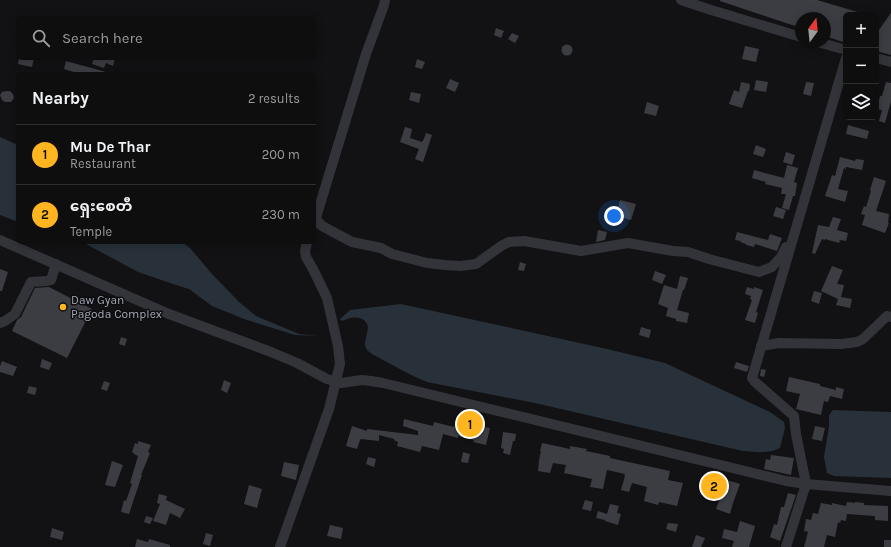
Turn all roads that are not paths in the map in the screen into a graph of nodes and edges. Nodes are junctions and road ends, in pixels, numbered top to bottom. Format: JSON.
{"nodes":[{"id":1,"x":385,"y":0,"type":"edge"},
{"id":2,"x":681,"y":0,"type":"edge"},
{"id":3,"x":795,"y":35,"type":"edge"},
{"id":4,"x":831,"y":46,"type":"edge"},
{"id":5,"x":843,"y":49,"type":"edge"},
{"id":6,"x":879,"y":59,"type":"edge"},
{"id":7,"x":891,"y":62,"type":"edge"},
{"id":8,"x":843,"y":68,"type":"edge"},
{"id":9,"x":316,"y":218,"type":"edge"},
{"id":10,"x":316,"y":222,"type":"edge"},
{"id":11,"x":794,"y":235,"type":"junction"},
{"id":12,"x":0,"y":240,"type":"edge"},
{"id":13,"x":307,"y":244,"type":"edge"},
{"id":14,"x":56,"y":264,"type":"junction"},
{"id":15,"x":890,"y":315,"type":"edge"},
{"id":16,"x":0,"y":323,"type":"edge"},
{"id":17,"x":761,"y":346,"type":"junction"},
{"id":18,"x":336,"y":382,"type":"junction"},
{"id":19,"x":806,"y":484,"type":"junction"},
{"id":20,"x":891,"y":491,"type":"edge"},
{"id":21,"x":280,"y":547,"type":"edge"},
{"id":22,"x":786,"y":547,"type":"edge"}],
"edges":[{"from":1,"to":9,"type":"street"},
{"from":2,"to":3,"type":"street"},
{"from":4,"to":5,"type":"street"},
{"from":6,"to":7,"type":"street"},
{"from":8,"to":11,"type":"street"},
{"from":10,"to":11,"type":"street"},
{"from":11,"to":17,"type":"street"},
{"from":12,"to":14,"type":"street"},
{"from":13,"to":18,"type":"street"},
{"from":14,"to":16,"type":"street"},
{"from":14,"to":18,"type":"street"},
{"from":15,"to":17,"type":"street"},
{"from":17,"to":19,"type":"street"},
{"from":18,"to":19,"type":"street"},
{"from":18,"to":21,"type":"street"},
{"from":19,"to":20,"type":"street"},
{"from":19,"to":22,"type":"street"}]}
